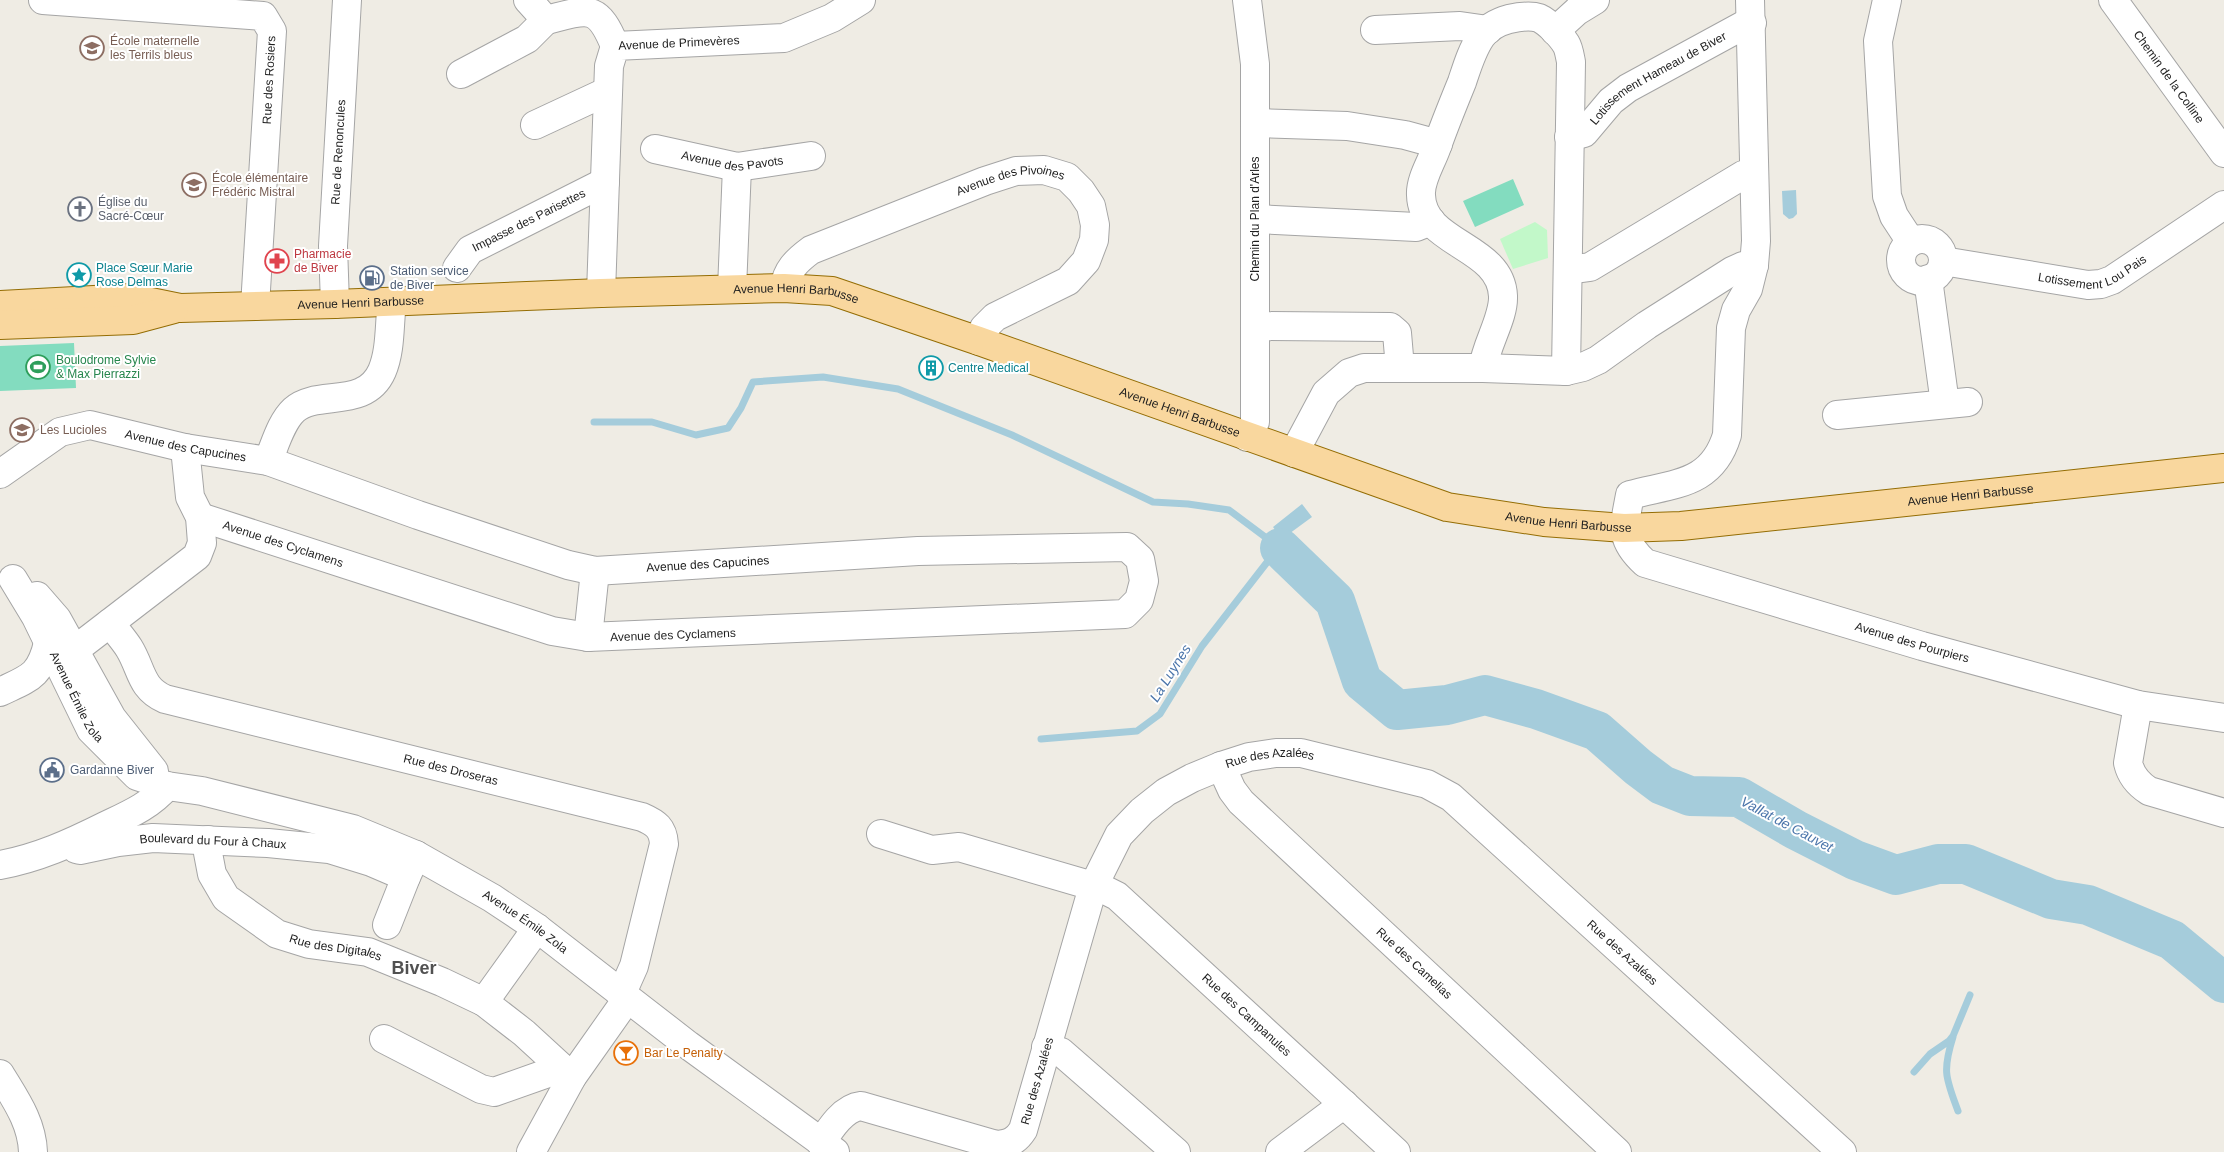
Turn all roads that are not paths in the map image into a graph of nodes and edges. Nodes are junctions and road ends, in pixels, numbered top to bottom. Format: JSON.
{"nodes":[{"id":1,"x":42,"y":0,"type":"edge"},
{"id":2,"x":347,"y":0,"type":"edge"},
{"id":3,"x":861,"y":0,"type":"edge"},
{"id":4,"x":1247,"y":0,"type":"edge"},
{"id":5,"x":1595,"y":0,"type":"edge"},
{"id":6,"x":1887,"y":0,"type":"edge"},
{"id":7,"x":2113,"y":0,"type":"edge"},
{"id":8,"x":537,"y":10,"type":"edge"},
{"id":9,"x":1751,"y":12,"type":"edge"},
{"id":10,"x":1375,"y":30,"type":"dead end"},
{"id":11,"x":1488,"y":30,"type":"junction"},
{"id":12,"x":1555,"y":31,"type":"junction"},
{"id":13,"x":615,"y":46,"type":"junction"},
{"id":14,"x":461,"y":74,"type":"dead end"},
{"id":15,"x":608,"y":90,"type":"junction"},
{"id":16,"x":1255,"y":123,"type":"junction"},
{"id":17,"x":535,"y":125,"type":"dead end"},
{"id":18,"x":1569,"y":137,"type":"junction"},
{"id":19,"x":1438,"y":144,"type":"junction"},
{"id":20,"x":655,"y":149,"type":"dead end"},
{"id":21,"x":2224,"y":153,"type":"edge"},
{"id":22,"x":811,"y":156,"type":"dead end"},
{"id":23,"x":737,"y":167,"type":"junction"},
{"id":24,"x":1753,"y":172,"type":"junction"},
{"id":25,"x":605,"y":182,"type":"junction"},
{"id":26,"x":2224,"y":205,"type":"edge"},
{"id":27,"x":1255,"y":219,"type":"junction"},
{"id":28,"x":1431,"y":221,"type":"junction"},
{"id":29,"x":1911,"y":242,"type":"junction"},
{"id":30,"x":1754,"y":264,"type":"junction"},
{"id":31,"x":457,"y":268,"type":"dead end"},
{"id":32,"x":1568,"y":270,"type":"junction"},
{"id":33,"x":1936,"y":270,"type":"junction"},
{"id":34,"x":784,"y":288,"type":"junction"},
{"id":35,"x":732,"y":290,"type":"junction"},
{"id":36,"x":601,"y":293,"type":"junction"},
{"id":37,"x":392,"y":302,"type":"junction"},
{"id":38,"x":335,"y":304,"type":"junction"},
{"id":39,"x":0,"y":305,"type":"edge"},
{"id":40,"x":255,"y":306,"type":"junction"},
{"id":41,"x":180,"y":308,"type":"junction"},
{"id":42,"x":0,"y":326,"type":"edge"},
{"id":43,"x":1255,"y":326,"type":"junction"},
{"id":44,"x":979,"y":341,"type":"junction"},
{"id":45,"x":1400,"y":368,"type":"junction"},
{"id":46,"x":1483,"y":368,"type":"junction"},
{"id":47,"x":1566,"y":371,"type":"junction"},
{"id":48,"x":1837,"y":415,"type":"dead end"},
{"id":49,"x":1248,"y":437,"type":"junction"},
{"id":50,"x":185,"y":448,"type":"junction"},
{"id":51,"x":1294,"y":453,"type":"junction"},
{"id":52,"x":268,"y":461,"type":"junction"},
{"id":53,"x":2224,"y":466,"type":"edge"},
{"id":54,"x":0,"y":474,"type":"edge"},
{"id":55,"x":200,"y":517,"type":"junction"},
{"id":56,"x":1624,"y":528,"type":"junction"},
{"id":57,"x":595,"y":571,"type":"junction"},
{"id":58,"x":7,"y":576,"type":"edge"},
{"id":59,"x":1144,"y":581,"type":"joint"},
{"id":60,"x":110,"y":623,"type":"junction"},
{"id":61,"x":588,"y":637,"type":"junction"},
{"id":62,"x":48,"y":643,"type":"junction"},
{"id":63,"x":76,"y":649,"type":"junction"},
{"id":64,"x":0,"y":692,"type":"edge"},
{"id":65,"x":2138,"y":705,"type":"junction"},
{"id":66,"x":2224,"y":718,"type":"edge"},
{"id":67,"x":1221,"y":766,"type":"junction"},
{"id":68,"x":167,"y":786,"type":"junction"},
{"id":69,"x":2224,"y":812,"type":"edge"},
{"id":70,"x":881,"y":834,"type":"dead end"},
{"id":71,"x":208,"y":840,"type":"junction"},
{"id":72,"x":71,"y":842,"type":"junction"},
{"id":73,"x":0,"y":865,"type":"edge"},
{"id":74,"x":411,"y":866,"type":"junction"},
{"id":75,"x":1092,"y":887,"type":"junction"},
{"id":76,"x":387,"y":925,"type":"dead end"},
{"id":77,"x":537,"y":928,"type":"junction"},
{"id":78,"x":623,"y":995,"type":"junction"},
{"id":79,"x":484,"y":1002,"type":"junction"},
{"id":80,"x":384,"y":1039,"type":"dead end"},
{"id":81,"x":1046,"y":1046,"type":"junction"},
{"id":82,"x":567,"y":1072,"type":"junction"},
{"id":83,"x":0,"y":1074,"type":"edge"},
{"id":84,"x":1344,"y":1104,"type":"junction"},
{"id":85,"x":828,"y":1148,"type":"edge"},
{"id":86,"x":33,"y":1152,"type":"edge"},
{"id":87,"x":531,"y":1152,"type":"edge"},
{"id":88,"x":1176,"y":1152,"type":"edge"},
{"id":89,"x":1280,"y":1152,"type":"edge"},
{"id":90,"x":1396,"y":1152,"type":"edge"},
{"id":91,"x":1617,"y":1152,"type":"edge"},
{"id":92,"x":1842,"y":1152,"type":"edge"}],
"edges":[{"from":1,"to":40,"type":"street","name":"Rue des Rosiers"},
{"from":2,"to":38,"type":"street","name":"Rue de Renoncules"},
{"from":3,"to":13,"type":"street","name":"Avenue de Primevères"},
{"from":4,"to":16,"type":"street","name":"Chemin du Plan d'Arles"},
{"from":5,"to":12,"type":"street"},
{"from":6,"to":29,"type":"street"},
{"from":7,"to":21,"type":"street","name":"Chemin de la Colline"},
{"from":8,"to":13,"type":"street"},
{"from":8,"to":14,"type":"street"},
{"from":9,"to":18,"type":"street","name":"Lotissement Hameau de Biver"},
{"from":9,"to":24,"type":"street","name":"Lotissement Hameau de Biver"},
{"from":10,"to":11,"type":"street"},
{"from":11,"to":12,"type":"street"},
{"from":11,"to":19,"type":"street"},
{"from":12,"to":18,"type":"street"},
{"from":13,"to":15,"type":"street","name":"Avenue de Primevères"},
{"from":15,"to":17,"type":"street"},
{"from":15,"to":25,"type":"street","name":"Avenue de Primevères"},
{"from":16,"to":19,"type":"street"},
{"from":16,"to":27,"type":"street","name":"Chemin du Plan d'Arles"},
{"from":18,"to":32,"type":"street"},
{"from":19,"to":28,"type":"street"},
{"from":20,"to":23,"type":"street","name":"Avenue des Pavots"},
{"from":22,"to":23,"type":"street","name":"Avenue des Pavots"},
{"from":23,"to":35,"type":"street"},
{"from":24,"to":30,"type":"street","name":"Lotissement Hameau de Biver"},
{"from":24,"to":32,"type":"street"},
{"from":25,"to":31,"type":"street","name":"Impasse des Parisettes"},
{"from":25,"to":36,"type":"street","name":"Avenue de Primevères"},
{"from":26,"to":33,"type":"street","name":"Lotissement Lou Pais"},
{"from":27,"to":28,"type":"street"},
{"from":27,"to":43,"type":"street","name":"Chemin du Plan d'Arles"},
{"from":28,"to":46,"type":"street"},
{"from":29,"to":33,"type":"street"},
{"from":29,"to":33,"type":"street","name":"Lotissement Lou Pais"},
{"from":30,"to":47,"type":"street"},
{"from":30,"to":56,"type":"street","name":"Lotissement Hameau de Biver"},
{"from":32,"to":47,"type":"street"},
{"from":33,"to":48,"type":"street"},
{"from":34,"to":35,"type":"main road","name":"Avenue Henri Barbusse"},
{"from":34,"to":44,"type":"main road","name":"Avenue Henri Barbusse"},
{"from":34,"to":44,"type":"street","name":"Avenue des Pivoines"},
{"from":35,"to":36,"type":"main road","name":"Avenue Henri Barbusse"},
{"from":36,"to":37,"type":"main road","name":"Avenue Henri Barbusse"},
{"from":37,"to":38,"type":"main road","name":"Avenue Henri Barbusse"},
{"from":37,"to":52,"type":"street"},
{"from":38,"to":40,"type":"main road","name":"Avenue Henri Barbusse"},
{"from":39,"to":41,"type":"main road","name":"Avenue Henri Barbusse"},
{"from":40,"to":41,"type":"main road","name":"Avenue Henri Barbusse"},
{"from":41,"to":42,"type":"main road","name":"Avenue Henri Barbusse"},
{"from":43,"to":45,"type":"street"},
{"from":43,"to":49,"type":"street","name":"Chemin du Plan d'Arles"},
{"from":44,"to":49,"type":"main road","name":"Avenue Henri Barbusse"},
{"from":45,"to":46,"type":"street"},
{"from":45,"to":51,"type":"street"},
{"from":46,"to":47,"type":"street"},
{"from":49,"to":51,"type":"main road","name":"Avenue Henri Barbusse"},
{"from":50,"to":52,"type":"street","name":"Avenue des Capucines"},
{"from":50,"to":54,"type":"street","name":"Avenue des Capucines"},
{"from":50,"to":55,"type":"street"},
{"from":51,"to":56,"type":"main road","name":"Avenue Henri Barbusse"},
{"from":52,"to":57,"type":"street","name":"Avenue des Capucines"},
{"from":53,"to":56,"type":"main road","name":"Avenue Henri Barbusse"},
{"from":55,"to":60,"type":"street"},
{"from":55,"to":61,"type":"street","name":"Avenue des Cyclamens"},
{"from":56,"to":65,"type":"street","name":"Avenue des Pourpiers"},
{"from":57,"to":59,"type":"street","name":"Avenue des Capucines"},
{"from":57,"to":61,"type":"street"},
{"from":58,"to":62,"type":"street","name":"Avenue Émile Zola"},
{"from":58,"to":63,"type":"street","name":"Avenue Émile Zola"},
{"from":59,"to":61,"type":"street","name":"Avenue des Cyclamens"},
{"from":60,"to":63,"type":"street"},
{"from":60,"to":78,"type":"street","name":"Rue des Droseras"},
{"from":62,"to":64,"type":"street"},
{"from":62,"to":68,"type":"street","name":"Avenue Émile Zola"},
{"from":63,"to":68,"type":"street","name":"Avenue Émile Zola"},
{"from":65,"to":66,"type":"street","name":"Avenue des Pourpiers"},
{"from":65,"to":69,"type":"street"},
{"from":67,"to":75,"type":"street","name":"Rue des Azalées"},
{"from":67,"to":91,"type":"street","name":"Rue des Camelias"},
{"from":67,"to":92,"type":"street","name":"Rue des Azalées"},
{"from":68,"to":72,"type":"street"},
{"from":68,"to":74,"type":"street","name":"Avenue Émile Zola"},
{"from":70,"to":75,"type":"street","name":"Rue des Campanules"},
{"from":71,"to":72,"type":"street","name":"Boulevard du Four à Chaux"},
{"from":71,"to":74,"type":"street","name":"Boulevard du Four à Chaux"},
{"from":71,"to":79,"type":"street","name":"Rue des Digitales"},
{"from":72,"to":73,"type":"street"},
{"from":74,"to":76,"type":"street"},
{"from":74,"to":77,"type":"street","name":"Avenue Émile Zola"},
{"from":75,"to":81,"type":"street","name":"Rue des Azalées"},
{"from":75,"to":84,"type":"street","name":"Rue des Campanules"},
{"from":77,"to":78,"type":"street","name":"Avenue Émile Zola"},
{"from":77,"to":79,"type":"street"},
{"from":78,"to":82,"type":"street","name":"Rue des Droseras"},
{"from":78,"to":85,"type":"street","name":"Avenue Émile Zola"},
{"from":79,"to":82,"type":"street","name":"Rue des Digitales"},
{"from":80,"to":82,"type":"street"},
{"from":81,"to":85,"type":"street","name":"Rue des Azalées"},
{"from":81,"to":88,"type":"street"},
{"from":82,"to":87,"type":"street","name":"Rue des Droseras"},
{"from":83,"to":86,"type":"street"},
{"from":84,"to":89,"type":"street"},
{"from":84,"to":90,"type":"street","name":"Rue des Campanules"}]}
